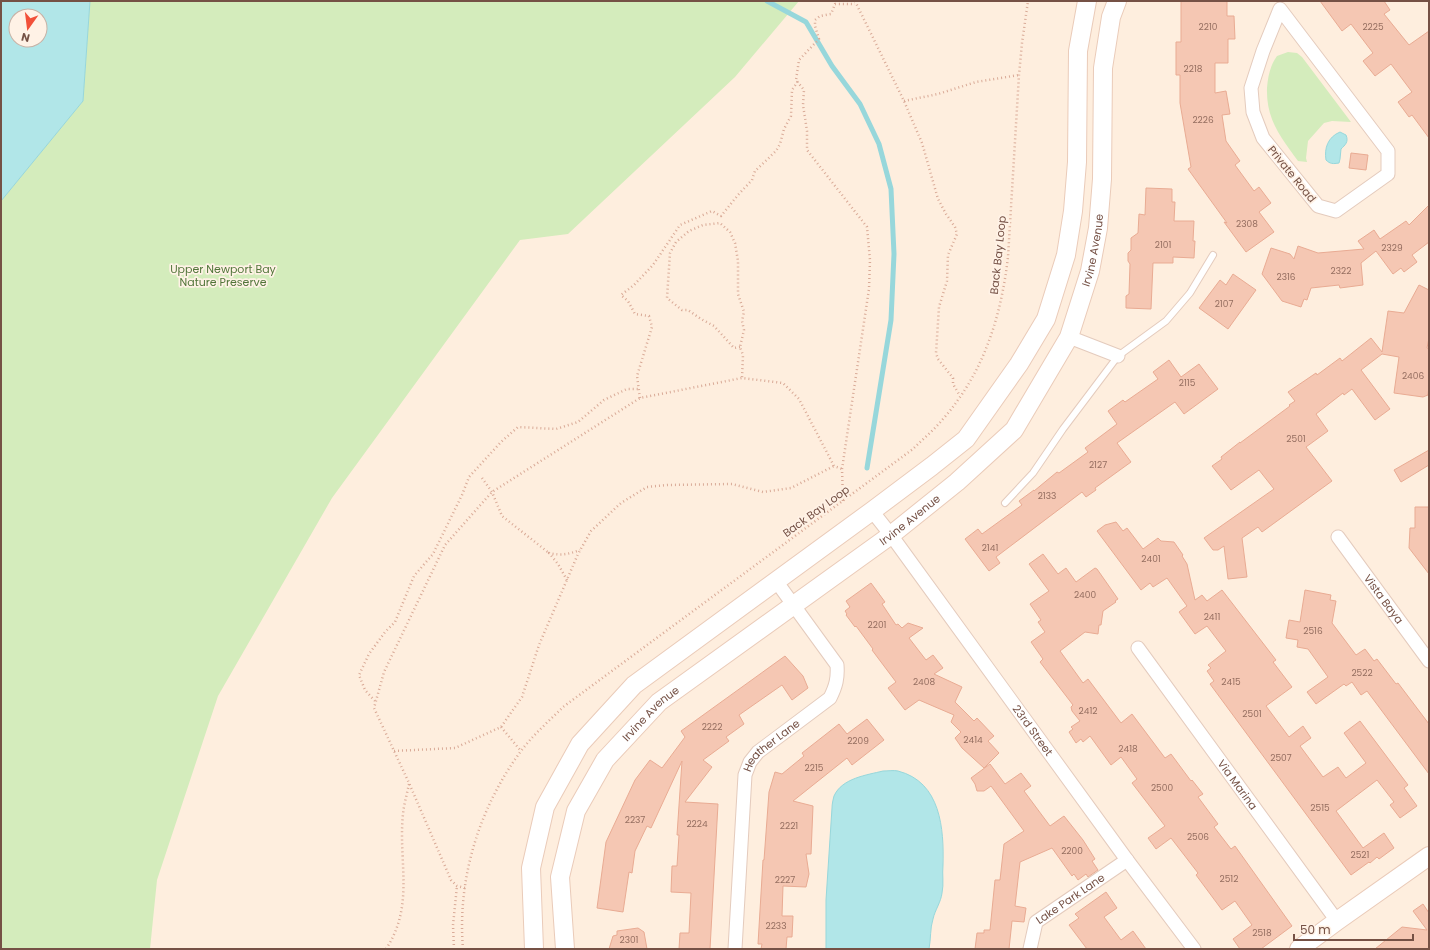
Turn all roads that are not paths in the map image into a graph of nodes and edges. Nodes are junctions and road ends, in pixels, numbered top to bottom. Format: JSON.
{"nodes":[{"id":1,"x":1086,"y":1,"type":"edge"},
{"id":2,"x":1117,"y":1,"type":"edge"},
{"id":3,"x":1278,"y":5,"type":"edge"},
{"id":4,"x":1213,"y":255,"type":"dead end"},
{"id":5,"x":1069,"y":338,"type":"junction"},
{"id":6,"x":1118,"y":356,"type":"junction"},
{"id":7,"x":1005,"y":503,"type":"dead end"},
{"id":8,"x":872,"y":511,"type":"junction"},
{"id":9,"x":891,"y":535,"type":"junction"},
{"id":10,"x":1338,"y":537,"type":"dead end"},
{"id":11,"x":776,"y":581,"type":"junction"},
{"id":12,"x":792,"y":604,"type":"junction"},
{"id":13,"x":1138,"y":648,"type":"dead end"},
{"id":14,"x":1429,"y":661,"type":"edge"},
{"id":15,"x":1429,"y":856,"type":"edge"},
{"id":16,"x":1127,"y":860,"type":"junction"},
{"id":17,"x":1337,"y":921,"type":"junction"},
{"id":18,"x":534,"y":949,"type":"edge"},
{"id":19,"x":564,"y":949,"type":"edge"},
{"id":20,"x":735,"y":949,"type":"edge"},
{"id":21,"x":1030,"y":949,"type":"edge"},
{"id":22,"x":1194,"y":949,"type":"edge"},
{"id":23,"x":1299,"y":949,"type":"edge"}],
"edges":[{"from":1,"to":8,"type":"main road"},
{"from":2,"to":5,"type":"main road","name":"Irvine Avenue"},
{"from":3,"to":3,"type":"street","name":"Private Road"},
{"from":4,"to":6,"type":"lane"},
{"from":5,"to":6,"type":"street"},
{"from":5,"to":9,"type":"main road","name":"Irvine Avenue"},
{"from":6,"to":7,"type":"lane"},
{"from":8,"to":9,"type":"street","name":"23rd Street"},
{"from":8,"to":11,"type":"main road"},
{"from":9,"to":12,"type":"main road","name":"Irvine Avenue"},
{"from":9,"to":16,"type":"street","name":"23rd Street"},
{"from":10,"to":14,"type":"street","name":"Vista Baya"},
{"from":11,"to":12,"type":"street","name":"Heather Lane"},
{"from":11,"to":18,"type":"main road"},
{"from":12,"to":19,"type":"main road","name":"Irvine Avenue"},
{"from":12,"to":20,"type":"street","name":"Heather Lane"},
{"from":13,"to":17,"type":"street","name":"Via Marina"},
{"from":15,"to":17,"type":"main road"},
{"from":16,"to":21,"type":"street","name":"Lake Park Lane"},
{"from":16,"to":22,"type":"street","name":"23rd Street"},
{"from":17,"to":23,"type":"main road"}]}
